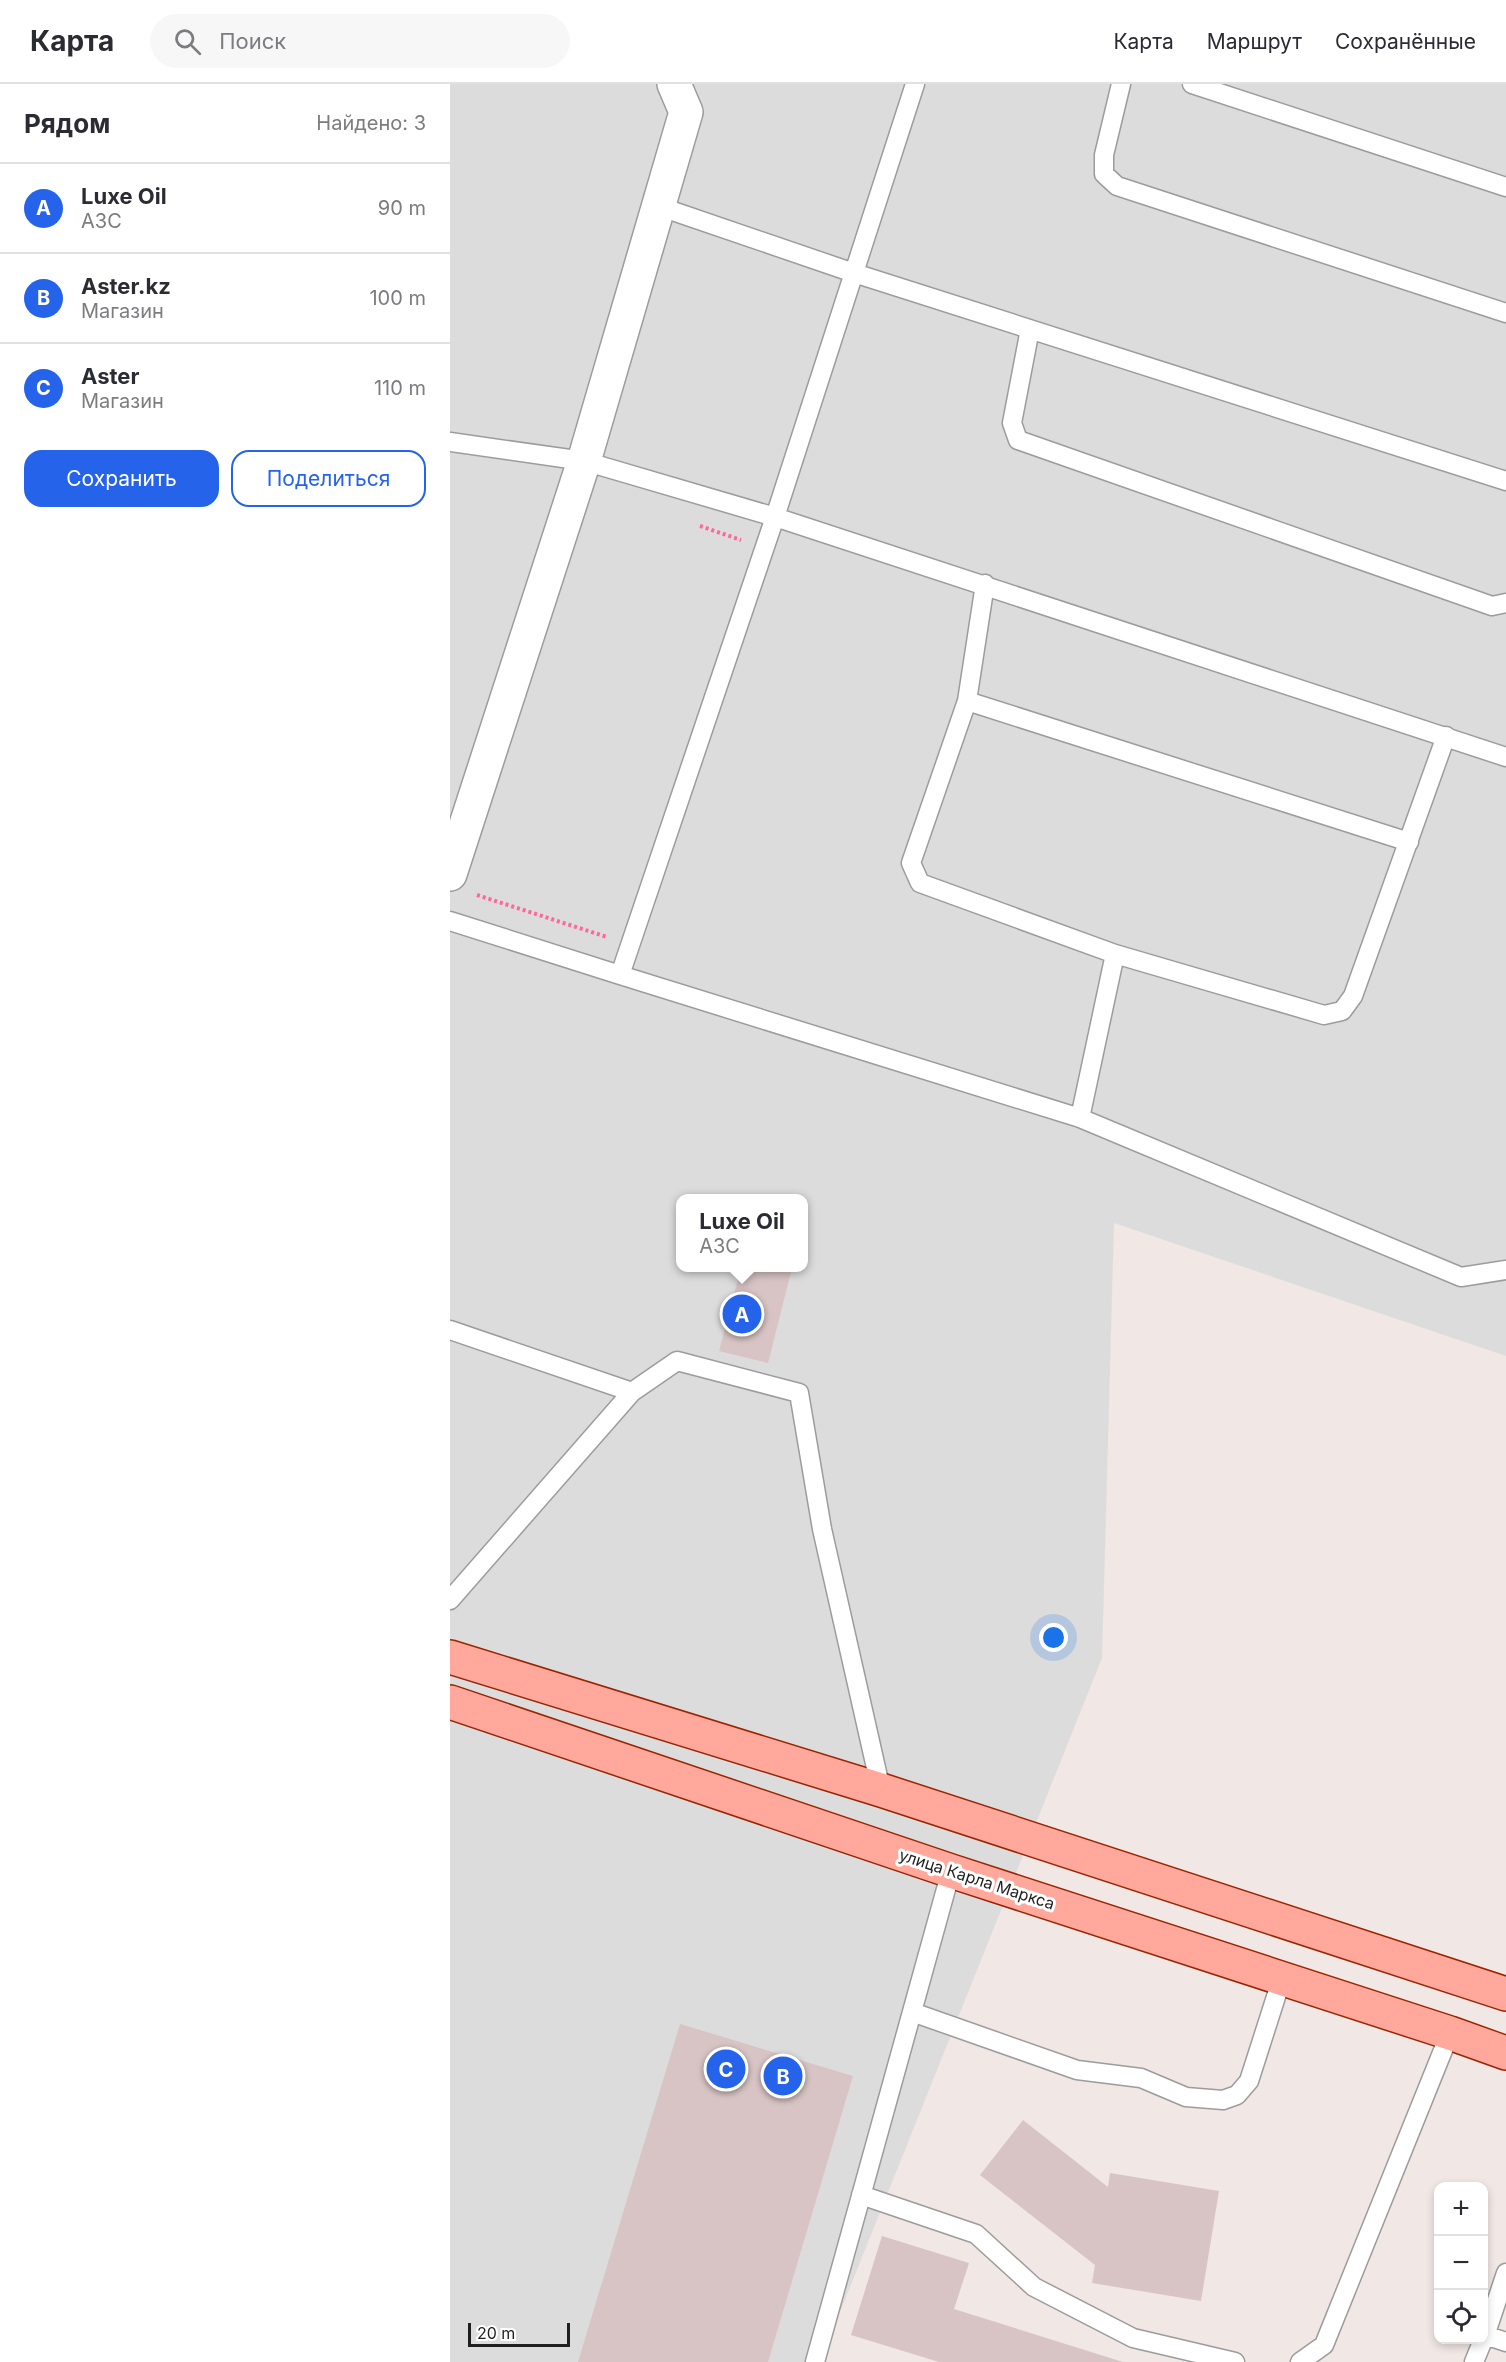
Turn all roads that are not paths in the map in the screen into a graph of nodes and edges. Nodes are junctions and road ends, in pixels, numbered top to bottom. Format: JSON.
{"nodes":[{"id":1,"x":674,"y":84,"type":"edge"},
{"id":2,"x":915,"y":84,"type":"edge"},
{"id":3,"x":1121,"y":84,"type":"edge"},
{"id":4,"x":1192,"y":84,"type":"edge"},
{"id":5,"x":1506,"y":187,"type":"edge"},
{"id":6,"x":658,"y":206,"type":"junction"},
{"id":7,"x":854,"y":273,"type":"junction"},
{"id":8,"x":1506,"y":313,"type":"edge"},
{"id":9,"x":1030,"y":328,"type":"junction"},
{"id":10,"x":450,"y":442,"type":"edge"},
{"id":11,"x":584,"y":461,"type":"junction"},
{"id":12,"x":1506,"y":481,"type":"edge"},
{"id":13,"x":776,"y":517,"type":"junction"},
{"id":14,"x":986,"y":584,"type":"junction"},
{"id":15,"x":1506,"y":603,"type":"edge"},
{"id":16,"x":967,"y":701,"type":"junction"},
{"id":17,"x":1446,"y":736,"type":"junction"},
{"id":18,"x":1506,"y":757,"type":"edge"},
{"id":19,"x":1409,"y":842,"type":"junction"},
{"id":20,"x":461,"y":884,"type":"edge"},
{"id":21,"x":450,"y":921,"type":"edge"},
{"id":22,"x":1115,"y":954,"type":"junction"},
{"id":23,"x":620,"y":975,"type":"junction"},
{"id":24,"x":1080,"y":1118,"type":"junction"},
{"id":25,"x":1506,"y":1270,"type":"edge"},
{"id":26,"x":450,"y":1330,"type":"edge"},
{"id":27,"x":632,"y":1392,"type":"junction"},
{"id":28,"x":450,"y":1600,"type":"edge"},
{"id":29,"x":450,"y":1657,"type":"edge"},
{"id":30,"x":450,"y":1702,"type":"edge"},
{"id":31,"x":881,"y":1790,"type":"junction"},
{"id":32,"x":951,"y":1871,"type":"junction"},
{"id":33,"x":1282,"y":1978,"type":"junction"},
{"id":34,"x":1506,"y":1994,"type":"edge"},
{"id":35,"x":912,"y":2012,"type":"junction"},
{"id":36,"x":1450,"y":2033,"type":"junction"},
{"id":37,"x":1506,"y":2053,"type":"edge"},
{"id":38,"x":861,"y":2195,"type":"junction"},
{"id":39,"x":1506,"y":2273,"type":"edge"},
{"id":40,"x":1488,"y":2326,"type":"edge"},
{"id":41,"x":1488,"y":2339,"type":"edge"},
{"id":42,"x":1506,"y":2342,"type":"edge"},
{"id":43,"x":1482,"y":2344,"type":"edge"},
{"id":44,"x":815,"y":2362,"type":"edge"},
{"id":45,"x":1235,"y":2362,"type":"edge"},
{"id":46,"x":1300,"y":2362,"type":"edge"},
{"id":47,"x":1474,"y":2362,"type":"edge"}],
"edges":[{"from":1,"to":6,"type":"street"},
{"from":2,"to":7,"type":"lane"},
{"from":3,"to":8,"type":"lane"},
{"from":4,"to":5,"type":"lane"},
{"from":6,"to":7,"type":"lane"},
{"from":6,"to":11,"type":"street"},
{"from":7,"to":9,"type":"lane"},
{"from":7,"to":13,"type":"lane"},
{"from":9,"to":12,"type":"lane"},
{"from":9,"to":15,"type":"lane"},
{"from":10,"to":11,"type":"lane"},
{"from":11,"to":13,"type":"lane"},
{"from":11,"to":20,"type":"street"},
{"from":13,"to":14,"type":"lane"},
{"from":13,"to":23,"type":"lane"},
{"from":14,"to":16,"type":"lane"},
{"from":14,"to":17,"type":"lane"},
{"from":16,"to":19,"type":"lane"},
{"from":16,"to":22,"type":"lane"},
{"from":17,"to":18,"type":"lane"},
{"from":17,"to":19,"type":"lane"},
{"from":19,"to":22,"type":"lane"},
{"from":21,"to":23,"type":"lane"},
{"from":22,"to":24,"type":"lane"},
{"from":23,"to":24,"type":"lane"},
{"from":24,"to":25,"type":"lane"},
{"from":26,"to":27,"type":"lane"},
{"from":27,"to":28,"type":"lane"},
{"from":27,"to":31,"type":"lane"},
{"from":29,"to":31,"type":"main road"},
{"from":30,"to":32,"type":"main road","name":"улица Карла Маркса"},
{"from":31,"to":34,"type":"main road"},
{"from":32,"to":33,"type":"main road","name":"улица Карла Маркса"},
{"from":32,"to":35,"type":"lane"},
{"from":33,"to":35,"type":"lane"},
{"from":33,"to":36,"type":"main road","name":"улица Карла Маркса"},
{"from":35,"to":38,"type":"lane"},
{"from":36,"to":37,"type":"main road","name":"улица Карла Маркса"},
{"from":36,"to":46,"type":"lane"},
{"from":38,"to":44,"type":"lane"},
{"from":38,"to":45,"type":"lane"},
{"from":39,"to":40,"type":"lane"},
{"from":41,"to":42,"type":"lane"},
{"from":43,"to":47,"type":"lane"}]}
